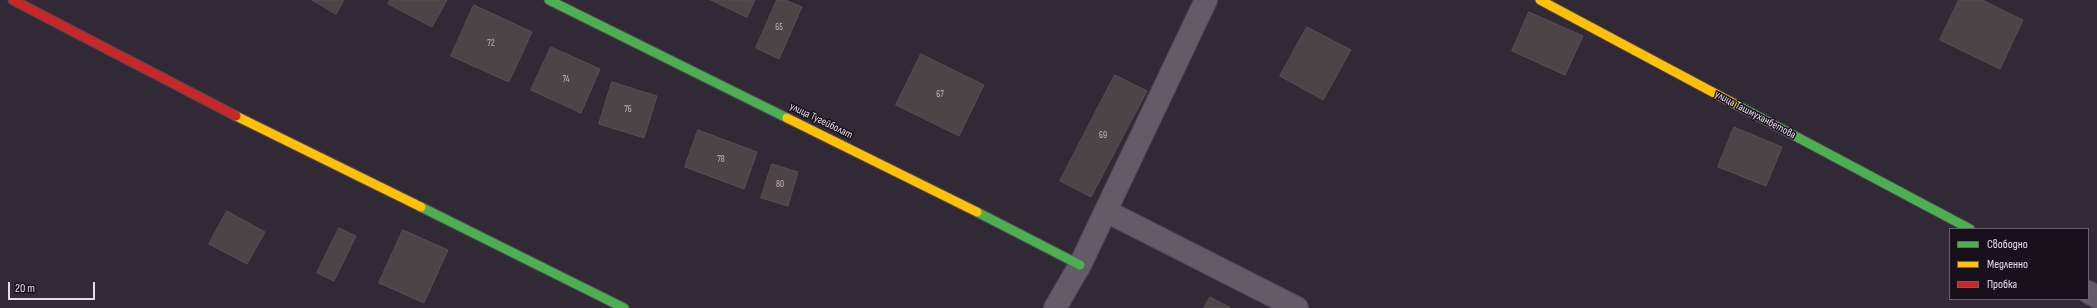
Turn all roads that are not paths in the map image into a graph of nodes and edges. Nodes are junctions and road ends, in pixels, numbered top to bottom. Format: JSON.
{"nodes":[{"id":1,"x":13,"y":0,"type":"edge"},
{"id":2,"x":549,"y":0,"type":"edge"},
{"id":3,"x":1206,"y":0,"type":"edge"},
{"id":4,"x":1540,"y":0,"type":"edge"},
{"id":5,"x":1106,"y":211,"type":"junction"},
{"id":6,"x":1968,"y":228,"type":"edge"},
{"id":7,"x":1080,"y":265,"type":"junction"},
{"id":8,"x":624,"y":308,"type":"edge"},
{"id":9,"x":1055,"y":308,"type":"edge"},
{"id":10,"x":1297,"y":308,"type":"edge"}],
"edges":[{"from":1,"to":8,"type":"street"},
{"from":2,"to":7,"type":"street","name":"улица Тугейболат"},
{"from":3,"to":5,"type":"street"},
{"from":4,"to":6,"type":"street","name":"улица Ташмуханбетова"},
{"from":5,"to":7,"type":"street"},
{"from":5,"to":10,"type":"street"},
{"from":7,"to":9,"type":"street"}]}
